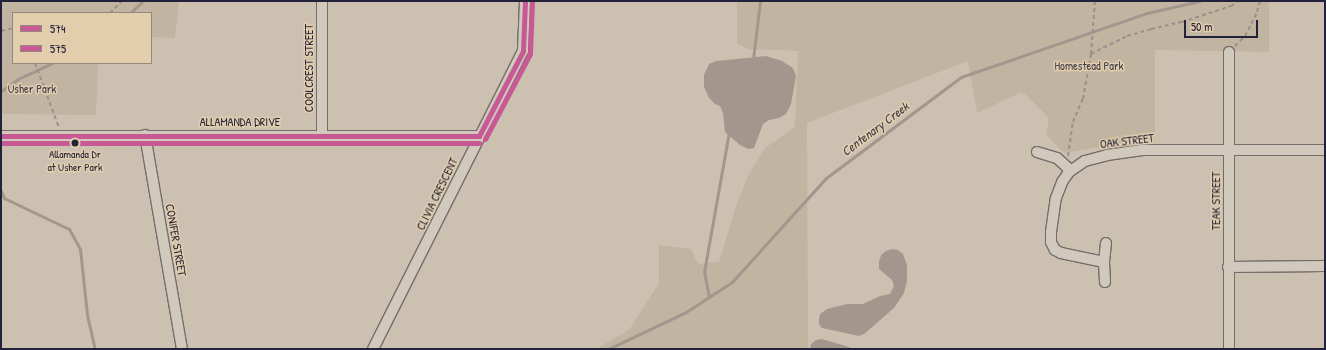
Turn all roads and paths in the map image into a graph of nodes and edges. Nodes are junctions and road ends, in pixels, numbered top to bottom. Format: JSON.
{"nodes":[{"id":1,"x":122,"y":1,"type":"edge"},
{"id":2,"x":322,"y":1,"type":"edge"},
{"id":3,"x":525,"y":1,"type":"edge"},
{"id":4,"x":1095,"y":1,"type":"edge"},
{"id":5,"x":1238,"y":1,"type":"edge"},
{"id":6,"x":1260,"y":1,"type":"edge"},
{"id":7,"x":111,"y":12,"type":"edge"},
{"id":8,"x":12,"y":28,"type":"edge"},
{"id":9,"x":1,"y":32,"type":"edge"},
{"id":10,"x":1229,"y":52,"type":"joint"},
{"id":11,"x":1091,"y":54,"type":"junction"},
{"id":12,"x":35,"y":64,"type":"edge"},
{"id":13,"x":322,"y":134,"type":"junction"},
{"id":14,"x":145,"y":135,"type":"junction"},
{"id":15,"x":1,"y":136,"type":"edge"},
{"id":16,"x":62,"y":136,"type":"junction"},
{"id":17,"x":479,"y":136,"type":"junction"},
{"id":18,"x":1229,"y":150,"type":"junction"},
{"id":19,"x":1325,"y":150,"type":"edge"},
{"id":20,"x":1038,"y":152,"type":"dead end"},
{"id":21,"x":1068,"y":169,"type":"junction"},
{"id":22,"x":1106,"y":243,"type":"dead end"},
{"id":23,"x":1104,"y":262,"type":"junction"},
{"id":24,"x":1325,"y":266,"type":"edge"},
{"id":25,"x":1228,"y":267,"type":"junction"},
{"id":26,"x":1105,"y":282,"type":"dead end"},
{"id":27,"x":182,"y":349,"type":"edge"},
{"id":28,"x":373,"y":349,"type":"edge"},
{"id":29,"x":1229,"y":349,"type":"edge"}],
"edges":[{"from":1,"to":7,"type":"path"},
{"from":2,"to":13,"type":"street","name":"COOLCREST STREET"},
{"from":3,"to":17,"type":"street","name":"CLIVIA CRESCENT"},
{"from":4,"to":11,"type":"path"},
{"from":5,"to":11,"type":"path"},
{"from":6,"to":10,"type":"path"},
{"from":8,"to":9,"type":"path"},
{"from":10,"to":18,"type":"street","name":"TEAK STREET"},
{"from":11,"to":21,"type":"path"},
{"from":12,"to":16,"type":"path"},
{"from":13,"to":14,"type":"street","name":"ALLAMANDA DRIVE"},
{"from":13,"to":17,"type":"street","name":"ALLAMANDA DRIVE"},
{"from":14,"to":16,"type":"street","name":"ALLAMANDA DRIVE"},
{"from":14,"to":27,"type":"street","name":"CONIFER STREET"},
{"from":15,"to":16,"type":"street","name":"ALLAMANDA DRIVE"},
{"from":17,"to":28,"type":"street","name":"CLIVIA CRESCENT"},
{"from":18,"to":19,"type":"street","name":"OAK STREET"},
{"from":18,"to":21,"type":"street","name":"OAK STREET"},
{"from":18,"to":25,"type":"street","name":"TEAK STREET"},
{"from":20,"to":21,"type":"street"},
{"from":21,"to":23,"type":"street","name":"OAK STREET"},
{"from":22,"to":23,"type":"street"},
{"from":23,"to":26,"type":"street"},
{"from":24,"to":25,"type":"street"},
{"from":25,"to":29,"type":"street","name":"TEAK STREET"}]}
